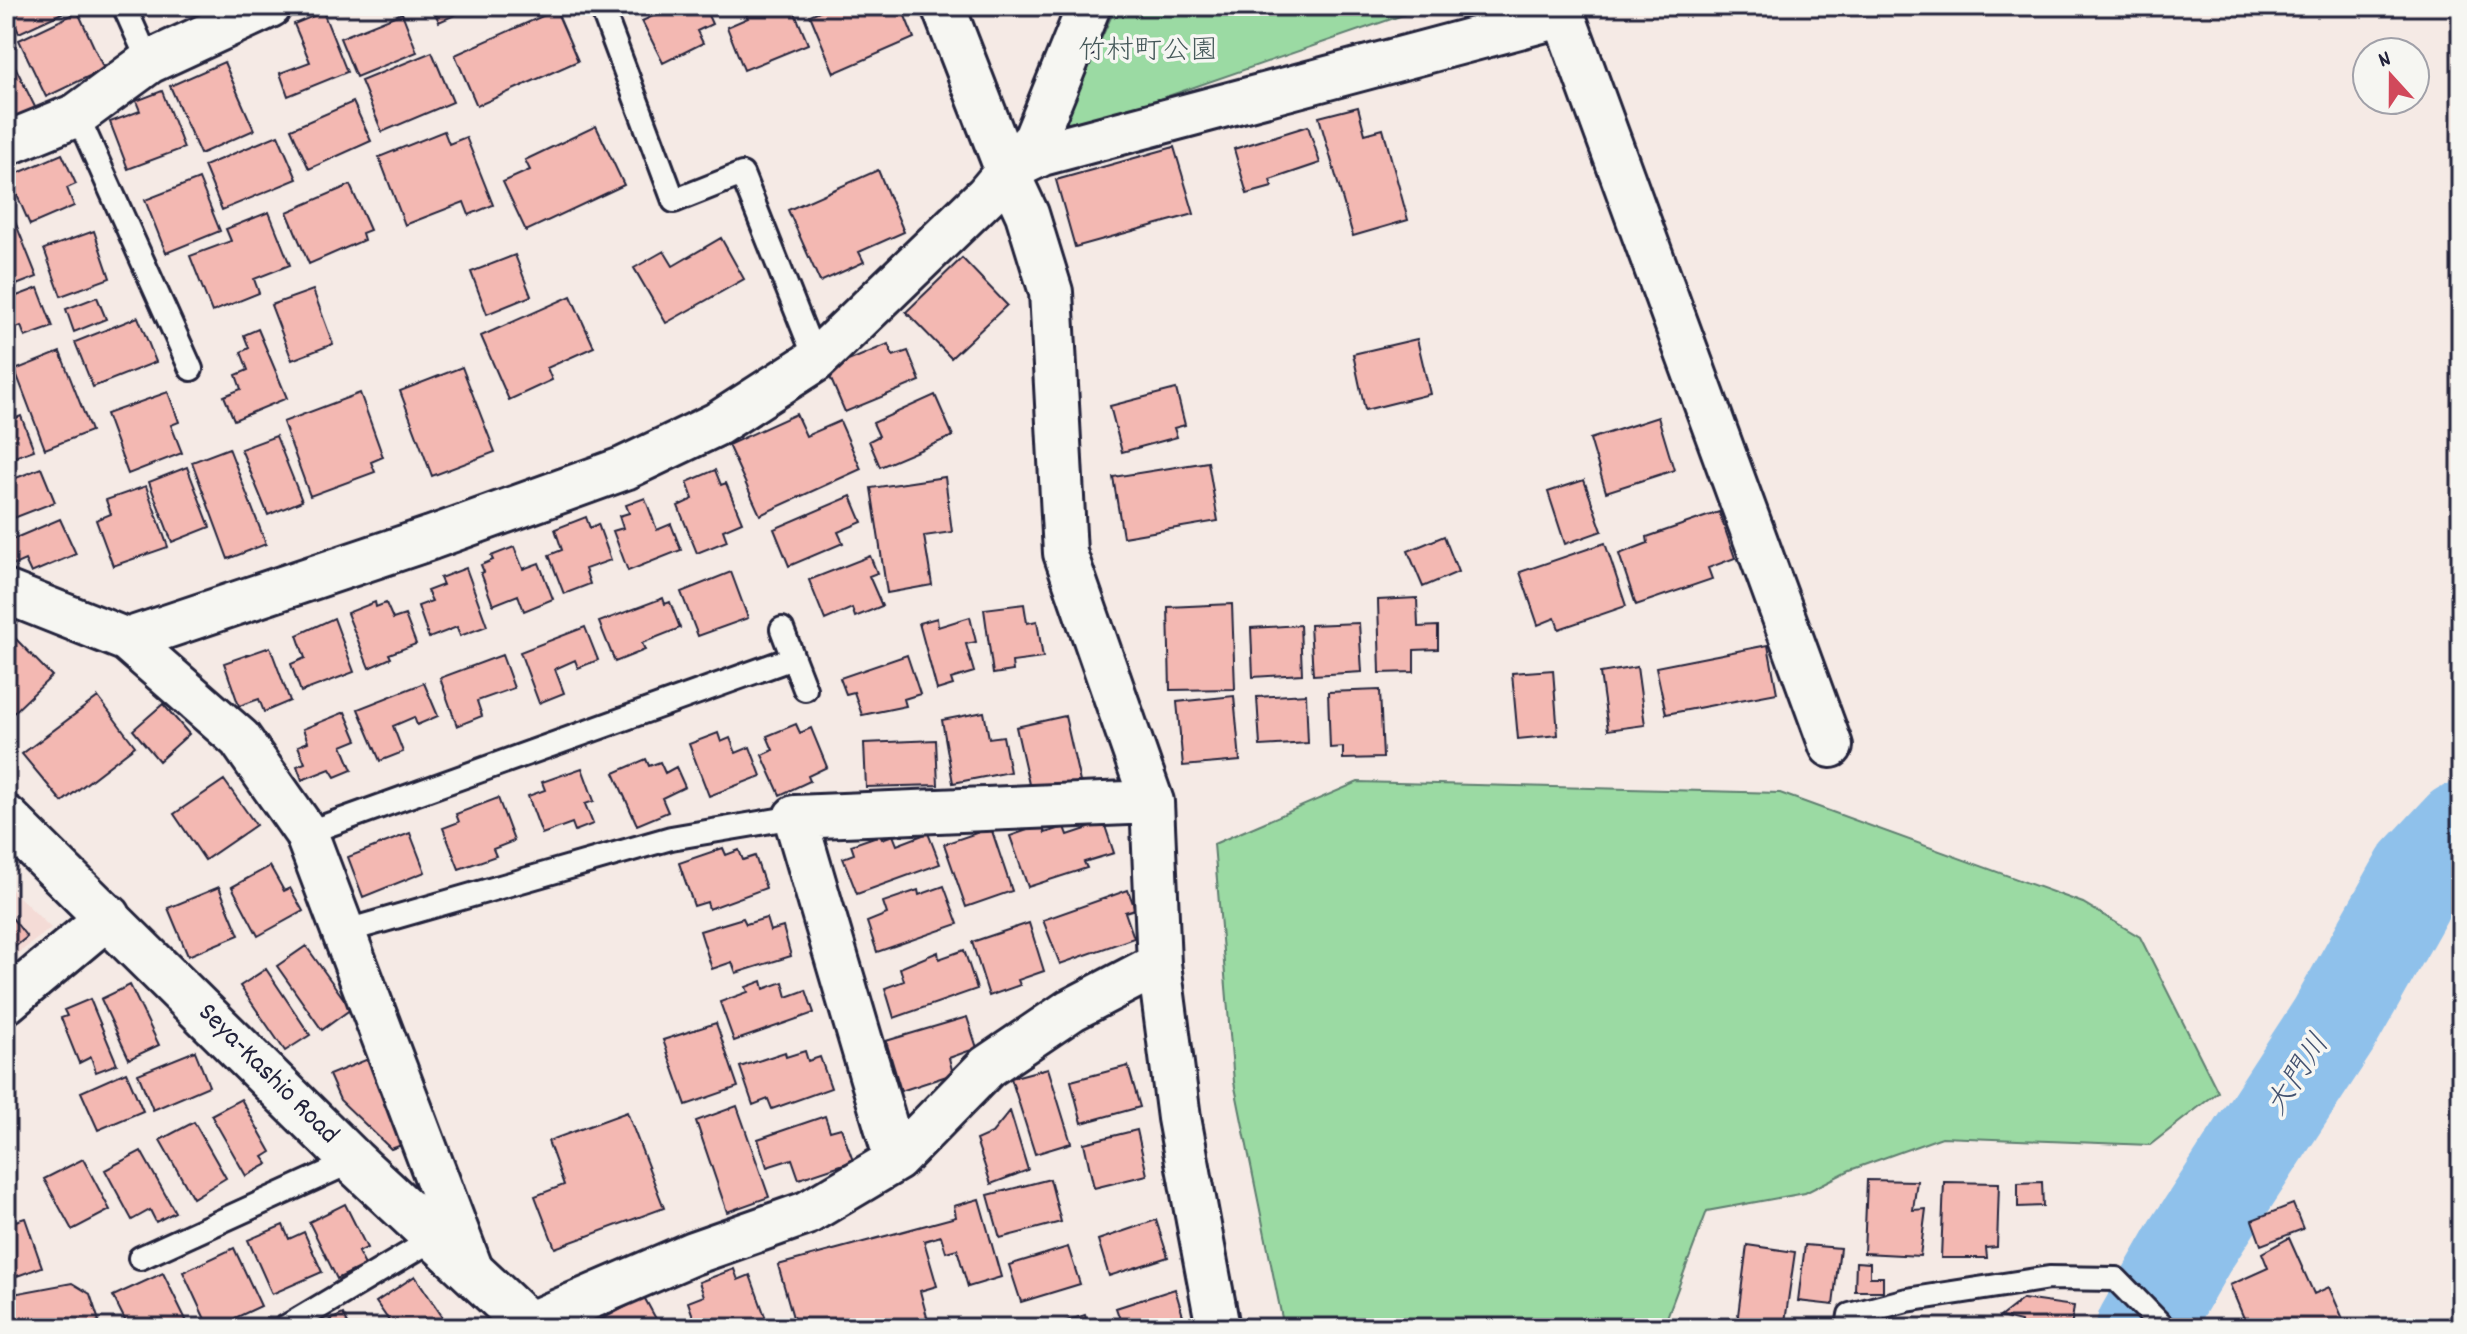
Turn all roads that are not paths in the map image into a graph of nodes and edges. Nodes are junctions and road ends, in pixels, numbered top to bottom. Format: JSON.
{"nodes":[{"id":1,"x":124,"y":6,"type":"edge"},
{"id":2,"x":270,"y":6,"type":"edge"},
{"id":3,"x":601,"y":6,"type":"edge"},
{"id":4,"x":943,"y":6,"type":"edge"},
{"id":5,"x":1089,"y":6,"type":"edge"},
{"id":6,"x":1562,"y":11,"type":"edge"},
{"id":7,"x":149,"y":62,"type":"junction"},
{"id":8,"x":77,"y":115,"type":"junction"},
{"id":9,"x":6,"y":144,"type":"edge"},
{"id":10,"x":1007,"y":171,"type":"junction"},
{"id":11,"x":816,"y":360,"type":"junction"},
{"id":12,"x":191,"y":369,"type":"dead end"},
{"id":13,"x":6,"y":592,"type":"edge"},
{"id":14,"x":782,"y":629,"type":"dead end"},
{"id":15,"x":127,"y":640,"type":"junction"},
{"id":16,"x":793,"y":658,"type":"junction"},
{"id":17,"x":805,"y":689,"type":"dead end"},
{"id":18,"x":1831,"y":746,"type":"dead end"},
{"id":19,"x":1152,"y":802,"type":"junction"},
{"id":20,"x":795,"y":817,"type":"junction"},
{"id":21,"x":6,"y":818,"type":"edge"},
{"id":22,"x":306,"y":833,"type":"junction"},
{"id":23,"x":109,"y":916,"type":"junction"},
{"id":24,"x":343,"y":932,"type":"junction"},
{"id":25,"x":1159,"y":964,"type":"junction"},
{"id":26,"x":6,"y":1002,"type":"edge"},
{"id":27,"x":896,"y":1160,"type":"junction"},
{"id":28,"x":353,"y":1161,"type":"junction"},
{"id":29,"x":435,"y":1238,"type":"junction"},
{"id":30,"x":140,"y":1258,"type":"dead end"},
{"id":31,"x":472,"y":1271,"type":"junction"},
{"id":32,"x":530,"y":1326,"type":"edge"},
{"id":33,"x":284,"y":1328,"type":"edge"},
{"id":34,"x":1218,"y":1328,"type":"edge"},
{"id":35,"x":1848,"y":1328,"type":"edge"},
{"id":36,"x":2164,"y":1328,"type":"edge"}],
"edges":[{"from":1,"to":7,"type":"lane"},
{"from":2,"to":7,"type":"street"},
{"from":3,"to":11,"type":"lane"},
{"from":4,"to":10,"type":"street"},
{"from":5,"to":10,"type":"street"},
{"from":6,"to":10,"type":"street"},
{"from":6,"to":18,"type":"street"},
{"from":7,"to":8,"type":"street"},
{"from":8,"to":9,"type":"street"},
{"from":8,"to":12,"type":"lane"},
{"from":10,"to":11,"type":"street"},
{"from":10,"to":19,"type":"street"},
{"from":11,"to":15,"type":"street"},
{"from":13,"to":15,"type":"street"},
{"from":14,"to":16,"type":"lane"},
{"from":15,"to":22,"type":"street"},
{"from":16,"to":17,"type":"lane"},
{"from":16,"to":22,"type":"lane"},
{"from":19,"to":20,"type":"street"},
{"from":19,"to":25,"type":"street"},
{"from":20,"to":24,"type":"lane"},
{"from":20,"to":27,"type":"street"},
{"from":21,"to":23,"type":"main road","name":"Seya-Kashio Road"},
{"from":22,"to":24,"type":"street"},
{"from":23,"to":26,"type":"street"},
{"from":23,"to":28,"type":"main road","name":"Seya-Kashio Road"},
{"from":24,"to":31,"type":"street"},
{"from":25,"to":27,"type":"street"},
{"from":25,"to":34,"type":"street"},
{"from":27,"to":32,"type":"street"},
{"from":28,"to":29,"type":"main road","name":"Seya-Kashio Road"},
{"from":28,"to":30,"type":"lane"},
{"from":29,"to":31,"type":"main road","name":"Seya-Kashio Road"},
{"from":29,"to":33,"type":"lane"},
{"from":31,"to":32,"type":"main road","name":"Seya-Kashio Road"},
{"from":35,"to":36,"type":"lane"}]}
